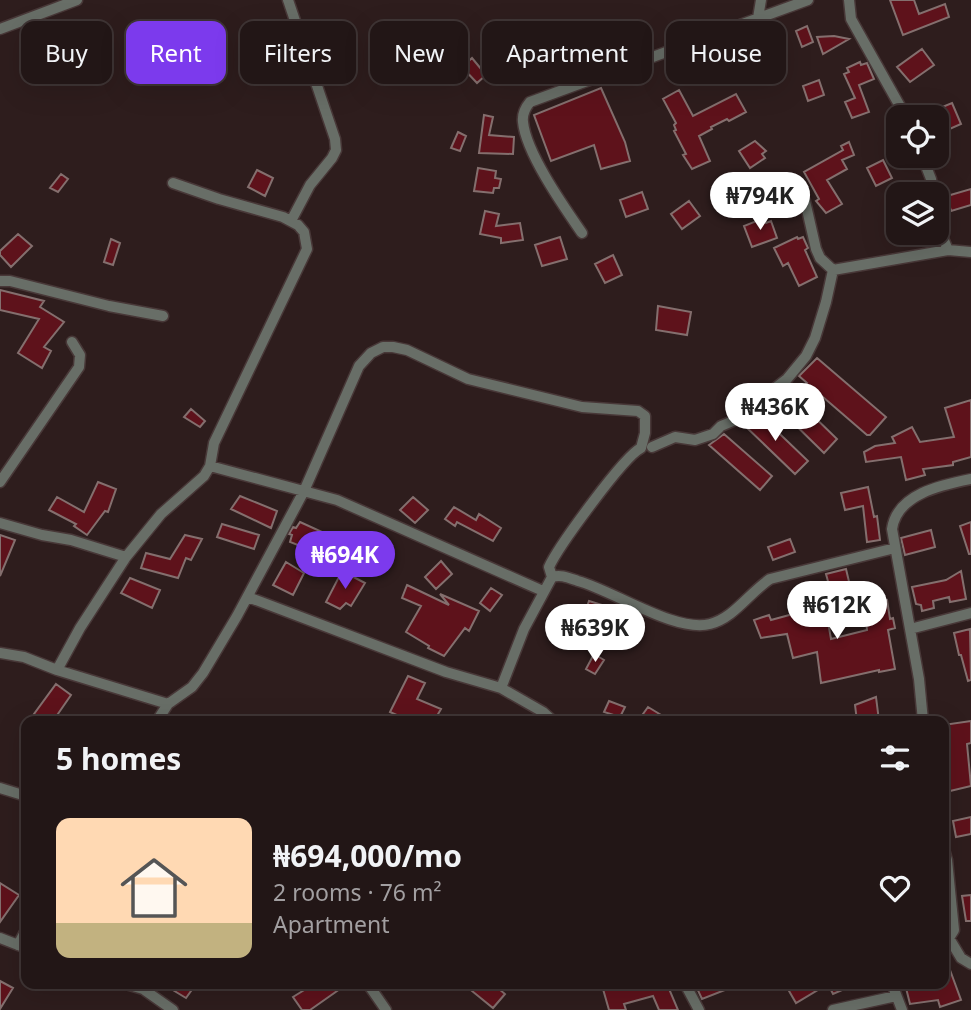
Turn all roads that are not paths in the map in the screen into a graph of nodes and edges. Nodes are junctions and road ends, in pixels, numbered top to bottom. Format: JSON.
{"nodes":[{"id":1,"x":77,"y":0,"type":"edge"},
{"id":2,"x":288,"y":0,"type":"edge"},
{"id":3,"x":761,"y":0,"type":"edge"},
{"id":4,"x":808,"y":0,"type":"edge"},
{"id":5,"x":849,"y":0,"type":"edge"},
{"id":6,"x":758,"y":18,"type":"junction"},
{"id":7,"x":0,"y":29,"type":"edge"},
{"id":8,"x":899,"y":105,"type":"edge"},
{"id":9,"x":173,"y":183,"type":"dead end"},
{"id":10,"x":805,"y":201,"type":"dead end"},
{"id":11,"x":291,"y":221,"type":"junction"},
{"id":12,"x":582,"y":233,"type":"dead end"},
{"id":13,"x":946,"y":245,"type":"edge"},
{"id":14,"x":948,"y":250,"type":"junction"},
{"id":15,"x":971,"y":253,"type":"edge"},
{"id":16,"x":833,"y":270,"type":"junction"},
{"id":17,"x":0,"y":281,"type":"edge"},
{"id":18,"x":163,"y":316,"type":"dead end"},
{"id":19,"x":72,"y":342,"type":"dead end"},
{"id":20,"x":652,"y":447,"type":"dead end"},
{"id":21,"x":211,"y":466,"type":"junction"},
{"id":22,"x":971,"y":479,"type":"edge"},
{"id":23,"x":0,"y":482,"type":"edge"},
{"id":24,"x":304,"y":491,"type":"junction"},
{"id":25,"x":0,"y":523,"type":"edge"},
{"id":26,"x":895,"y":548,"type":"junction"},
{"id":27,"x":126,"y":557,"type":"junction"},
{"id":28,"x":552,"y":577,"type":"junction"},
{"id":29,"x":543,"y":591,"type":"junction"},
{"id":30,"x":248,"y":597,"type":"junction"},
{"id":31,"x":971,"y":614,"type":"edge"},
{"id":32,"x":910,"y":629,"type":"junction"},
{"id":33,"x":0,"y":653,"type":"edge"},
{"id":34,"x":57,"y":670,"type":"junction"},
{"id":35,"x":501,"y":688,"type":"junction"},
{"id":36,"x":168,"y":704,"type":"junction"},
{"id":37,"x":160,"y":716,"type":"edge"},
{"id":38,"x":547,"y":716,"type":"edge"},
{"id":39,"x":922,"y":716,"type":"edge"},
{"id":40,"x":0,"y":788,"type":"edge"},
{"id":41,"x":21,"y":794,"type":"edge"},
{"id":42,"x":949,"y":880,"type":"edge"},
{"id":43,"x":949,"y":936,"type":"edge"},
{"id":44,"x":0,"y":938,"type":"edge"},
{"id":45,"x":949,"y":943,"type":"edge"},
{"id":46,"x":21,"y":947,"type":"edge"},
{"id":47,"x":971,"y":964,"type":"edge"},
{"id":48,"x":148,"y":989,"type":"edge"},
{"id":49,"x":371,"y":989,"type":"edge"},
{"id":50,"x":688,"y":989,"type":"edge"},
{"id":51,"x":894,"y":989,"type":"edge"},
{"id":52,"x":896,"y":996,"type":"junction"},
{"id":53,"x":173,"y":1010,"type":"edge"},
{"id":54,"x":386,"y":1010,"type":"edge"},
{"id":55,"x":699,"y":1010,"type":"edge"},
{"id":56,"x":833,"y":1010,"type":"edge"},
{"id":57,"x":902,"y":1010,"type":"edge"}],
"edges":[{"from":1,"to":7,"type":"street"},
{"from":2,"to":11,"type":"street"},
{"from":3,"to":6,"type":"street"},
{"from":4,"to":6,"type":"street"},
{"from":5,"to":8,"type":"street"},
{"from":6,"to":12,"type":"street"},
{"from":9,"to":11,"type":"street"},
{"from":10,"to":16,"type":"street"},
{"from":11,"to":21,"type":"street"},
{"from":13,"to":14,"type":"street"},
{"from":14,"to":15,"type":"street"},
{"from":14,"to":16,"type":"street"},
{"from":16,"to":20,"type":"street"},
{"from":17,"to":18,"type":"street"},
{"from":19,"to":23,"type":"street"},
{"from":21,"to":24,"type":"street"},
{"from":21,"to":27,"type":"street"},
{"from":22,"to":26,"type":"street"},
{"from":24,"to":28,"type":"street"},
{"from":24,"to":29,"type":"street"},
{"from":24,"to":30,"type":"street"},
{"from":25,"to":27,"type":"street"},
{"from":26,"to":28,"type":"street"},
{"from":26,"to":32,"type":"street"},
{"from":27,"to":34,"type":"street"},
{"from":28,"to":29,"type":"street"},
{"from":29,"to":35,"type":"street"},
{"from":30,"to":35,"type":"street"},
{"from":30,"to":36,"type":"street"},
{"from":31,"to":32,"type":"street"},
{"from":32,"to":39,"type":"street"},
{"from":33,"to":34,"type":"street"},
{"from":34,"to":36,"type":"street"},
{"from":35,"to":38,"type":"street"},
{"from":36,"to":37,"type":"street"},
{"from":40,"to":41,"type":"street"},
{"from":42,"to":43,"type":"street"},
{"from":44,"to":46,"type":"street"},
{"from":45,"to":47,"type":"street"},
{"from":48,"to":53,"type":"street"},
{"from":49,"to":54,"type":"street"},
{"from":50,"to":55,"type":"street"},
{"from":51,"to":52,"type":"street"},
{"from":52,"to":56,"type":"street"},
{"from":52,"to":57,"type":"street"}]}
